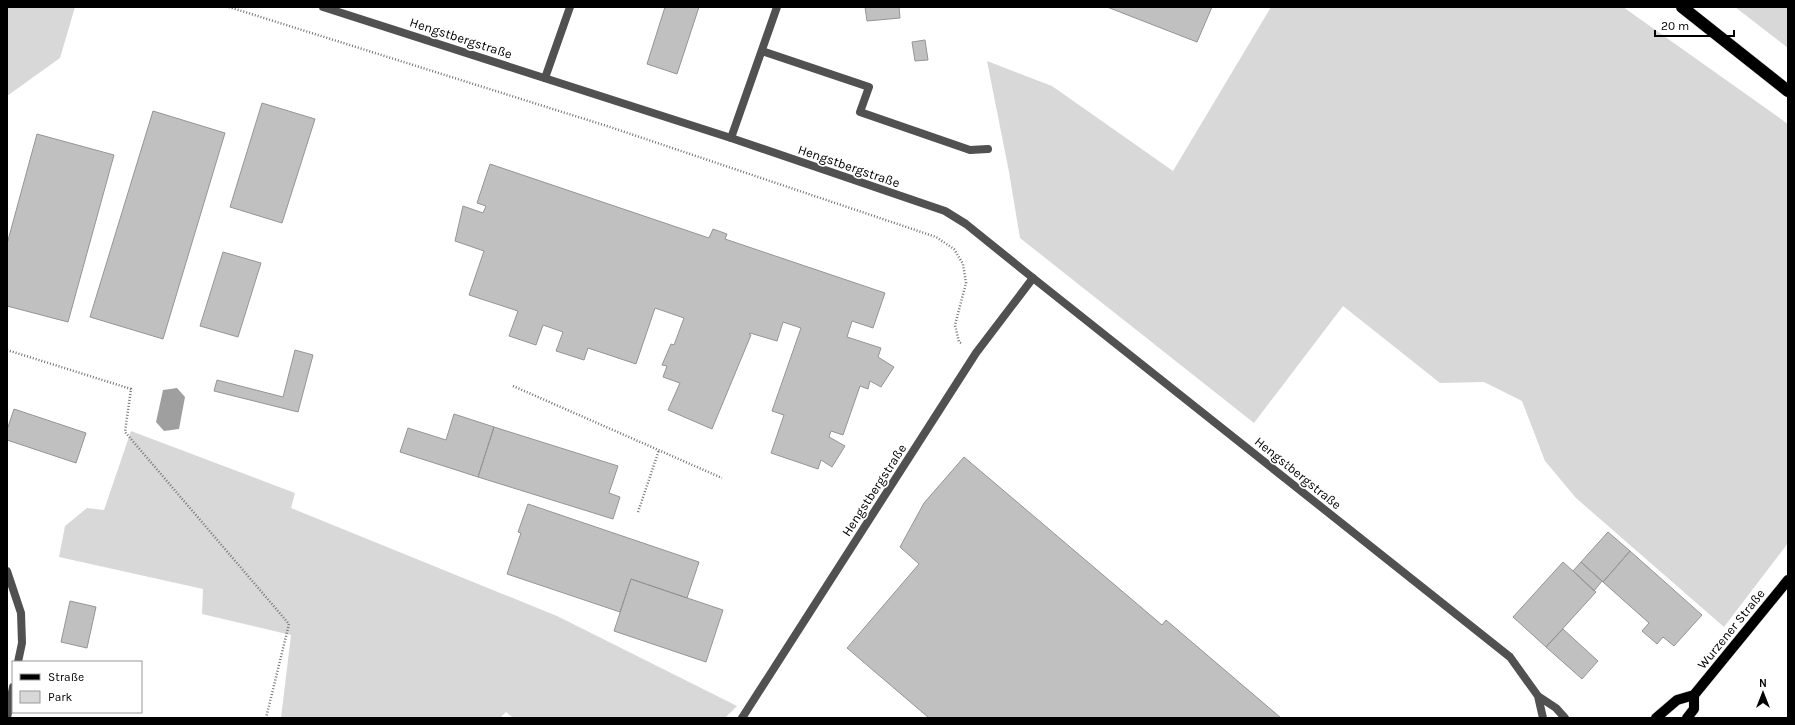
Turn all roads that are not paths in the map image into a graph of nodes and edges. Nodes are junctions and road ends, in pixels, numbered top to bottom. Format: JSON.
{"nodes":[{"id":1,"x":323,"y":7,"type":"edge"},
{"id":2,"x":570,"y":7,"type":"edge"},
{"id":3,"x":777,"y":7,"type":"edge"},
{"id":4,"x":1682,"y":7,"type":"edge"},
{"id":5,"x":762,"y":51,"type":"junction"},
{"id":6,"x":545,"y":78,"type":"junction"},
{"id":7,"x":1788,"y":91,"type":"edge"},
{"id":8,"x":731,"y":138,"type":"junction"},
{"id":9,"x":988,"y":149,"type":"dead end"},
{"id":10,"x":1033,"y":278,"type":"junction"},
{"id":11,"x":7,"y":571,"type":"edge"},
{"id":12,"x":1788,"y":580,"type":"edge"},
{"id":13,"x":18,"y":661,"type":"edge"},
{"id":14,"x":12,"y":692,"type":"edge"},
{"id":15,"x":1694,"y":695,"type":"junction"},
{"id":16,"x":1538,"y":696,"type":"junction"},
{"id":17,"x":7,"y":718,"type":"edge"},
{"id":18,"x":742,"y":718,"type":"edge"},
{"id":19,"x":1543,"y":718,"type":"edge"},
{"id":20,"x":1565,"y":718,"type":"edge"},
{"id":21,"x":1656,"y":718,"type":"edge"},
{"id":22,"x":1687,"y":718,"type":"edge"}],
"edges":[{"from":1,"to":6,"type":"street","name":"Hengstbergstraße"},
{"from":2,"to":6,"type":"street"},
{"from":3,"to":5,"type":"street"},
{"from":4,"to":7,"type":"highway"},
{"from":5,"to":8,"type":"street"},
{"from":5,"to":9,"type":"street"},
{"from":6,"to":8,"type":"street","name":"Hengstbergstraße"},
{"from":8,"to":10,"type":"street","name":"Hengstbergstraße"},
{"from":10,"to":16,"type":"street","name":"Hengstbergstraße"},
{"from":10,"to":18,"type":"street","name":"Hengstbergstraße"},
{"from":11,"to":13,"type":"street"},
{"from":12,"to":15,"type":"main road","name":"Wurzener Straße"},
{"from":14,"to":17,"type":"street"},
{"from":15,"to":21,"type":"main road"},
{"from":15,"to":22,"type":"main road","name":"Wurzener Straße"},
{"from":16,"to":19,"type":"street","name":"Hengstbergstraße"},
{"from":16,"to":20,"type":"street","name":"Hengstbergstraße"}]}
